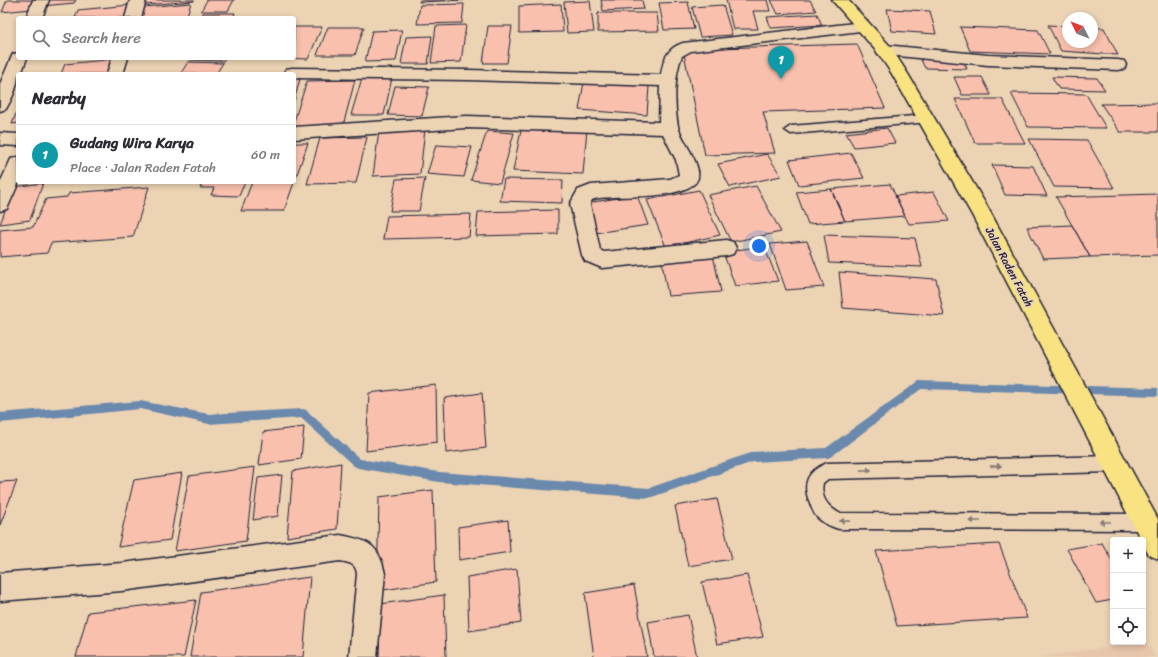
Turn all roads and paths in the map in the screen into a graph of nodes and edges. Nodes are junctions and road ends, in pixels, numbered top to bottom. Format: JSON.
{"nodes":[{"id":1,"x":41,"y":0,"type":"edge"},
{"id":2,"x":138,"y":0,"type":"edge"},
{"id":3,"x":840,"y":0,"type":"edge"},
{"id":4,"x":35,"y":16,"type":"edge"},
{"id":5,"x":134,"y":16,"type":"edge"},
{"id":6,"x":863,"y":27,"type":"junction"},
{"id":7,"x":884,"y":50,"type":"junction"},
{"id":8,"x":18,"y":60,"type":"edge"},
{"id":9,"x":119,"y":60,"type":"edge"},
{"id":10,"x":1118,"y":65,"type":"dead end"},
{"id":11,"x":116,"y":72,"type":"edge"},
{"id":12,"x":296,"y":74,"type":"edge"},
{"id":13,"x":668,"y":81,"type":"junction"},
{"id":14,"x":0,"y":105,"type":"edge"},
{"id":15,"x":926,"y":119,"type":"junction"},
{"id":16,"x":669,"y":128,"type":"junction"},
{"id":17,"x":791,"y":130,"type":"dead end"},
{"id":18,"x":296,"y":133,"type":"edge"},
{"id":19,"x":0,"y":140,"type":"edge"},
{"id":20,"x":16,"y":140,"type":"edge"},
{"id":21,"x":16,"y":168,"type":"edge"},
{"id":22,"x":0,"y":204,"type":"edge"},
{"id":23,"x":726,"y":248,"type":"dead end"},
{"id":24,"x":1113,"y":464,"type":"junction"},
{"id":25,"x":1144,"y":522,"type":"junction"},
{"id":26,"x":1158,"y":546,"type":"edge"},
{"id":27,"x":0,"y":587,"type":"edge"},
{"id":28,"x":363,"y":657,"type":"edge"}],
"edges":[{"from":1,"to":4,"type":"street"},
{"from":2,"to":5,"type":"street"},
{"from":3,"to":6,"type":"highway","name":"Jalan Raden Fatah"},
{"from":6,"to":7,"type":"highway","name":"Jalan Raden Fatah"},
{"from":6,"to":13,"type":"street"},
{"from":7,"to":10,"type":"street"},
{"from":7,"to":15,"type":"highway","name":"Jalan Raden Fatah"},
{"from":8,"to":14,"type":"street"},
{"from":9,"to":11,"type":"street"},
{"from":12,"to":13,"type":"street"},
{"from":13,"to":16,"type":"street"},
{"from":15,"to":17,"type":"lane"},
{"from":15,"to":24,"type":"highway","name":"Jalan Raden Fatah"},
{"from":16,"to":18,"type":"street"},
{"from":16,"to":23,"type":"street"},
{"from":19,"to":20,"type":"street"},
{"from":21,"to":22,"type":"street"},
{"from":24,"to":25,"type":"highway","name":"Jalan Raden Fatah"},
{"from":25,"to":24,"type":"lane","one_way":true},
{"from":25,"to":26,"type":"highway","name":"Jalan Raden Fatah"},
{"from":27,"to":28,"type":"street"}]}
